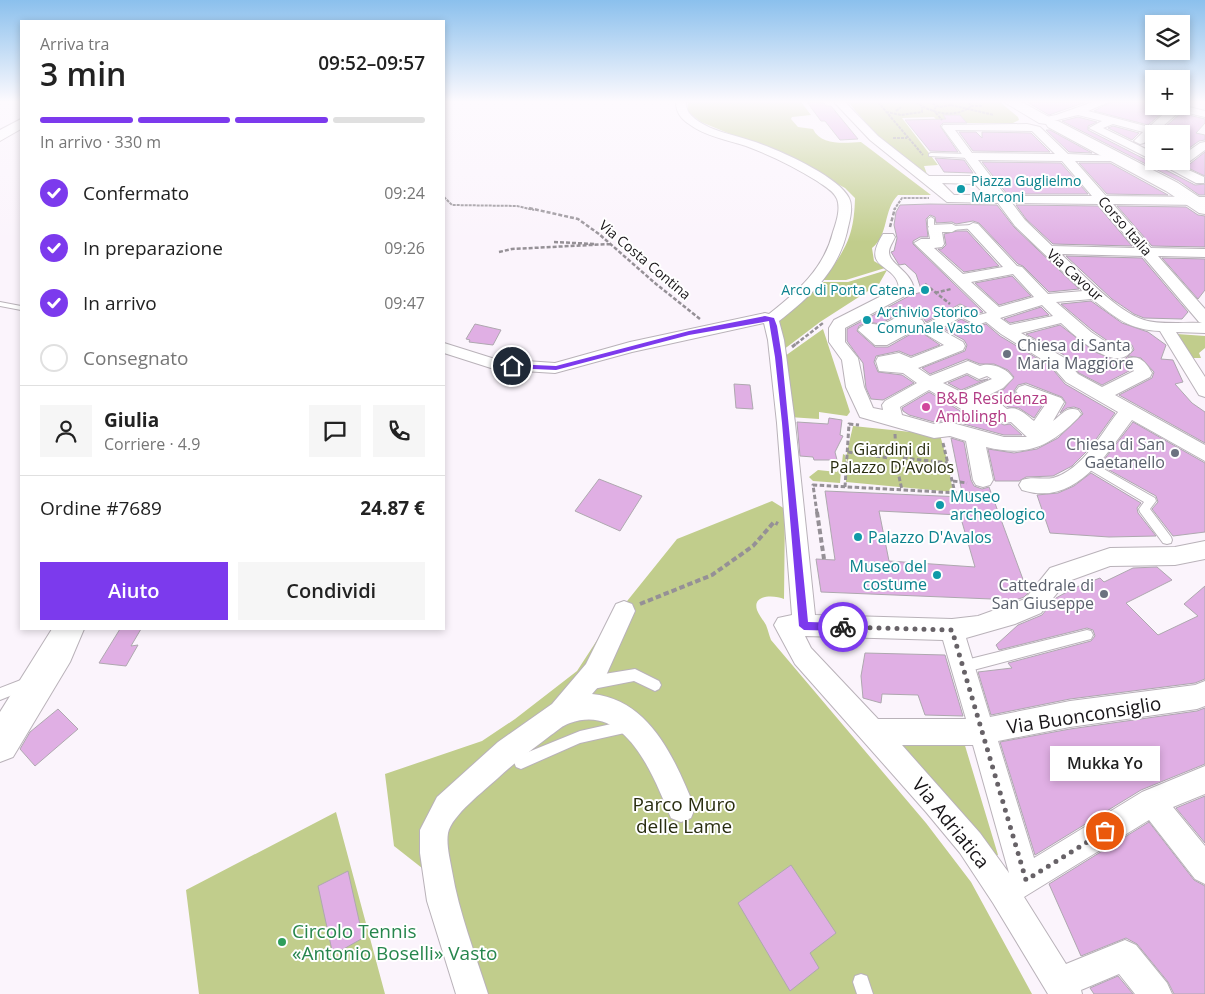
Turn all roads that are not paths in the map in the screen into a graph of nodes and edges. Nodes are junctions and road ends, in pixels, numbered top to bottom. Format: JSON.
{"nodes":[{"id":1,"x":762,"y":148,"type":"edge"},
{"id":2,"x":885,"y":148,"type":"edge"},
{"id":3,"x":964,"y":148,"type":"edge"},
{"id":4,"x":1060,"y":148,"type":"edge"},
{"id":5,"x":1095,"y":148,"type":"edge"},
{"id":6,"x":1134,"y":148,"type":"edge"},
{"id":7,"x":1145,"y":154,"type":"edge"},
{"id":8,"x":970,"y":156,"type":"junction"},
{"id":9,"x":1065,"y":157,"type":"junction"},
{"id":10,"x":929,"y":158,"type":"road end"},
{"id":11,"x":1116,"y":158,"type":"junction"},
{"id":12,"x":1145,"y":166,"type":"edge"},
{"id":13,"x":1140,"y":170,"type":"junction"},
{"id":14,"x":1186,"y":170,"type":"edge"},
{"id":15,"x":1202,"y":174,"type":"edge"},
{"id":16,"x":996,"y":198,"type":"junction"},
{"id":17,"x":954,"y":199,"type":"junction"},
{"id":18,"x":1102,"y":200,"type":"junction"},
{"id":19,"x":1201,"y":204,"type":"edge"},
{"id":20,"x":973,"y":227,"type":"joint"},
{"id":21,"x":952,"y":228,"type":"joint"},
{"id":22,"x":888,"y":237,"type":"road end"},
{"id":23,"x":1047,"y":250,"type":"junction"},
{"id":24,"x":1147,"y":252,"type":"junction"},
{"id":25,"x":1205,"y":253,"type":"edge"},
{"id":26,"x":1015,"y":270,"type":"junction"},
{"id":27,"x":960,"y":279,"type":"junction"},
{"id":28,"x":1095,"y":294,"type":"junction"},
{"id":29,"x":1045,"y":299,"type":"junction"},
{"id":30,"x":0,"y":304,"type":"edge"},
{"id":31,"x":20,"y":308,"type":"edge"},
{"id":32,"x":992,"y":315,"type":"junction"},
{"id":33,"x":1062,"y":318,"type":"junction"},
{"id":34,"x":1205,"y":319,"type":"edge"},
{"id":35,"x":771,"y":320,"type":"junction"},
{"id":36,"x":916,"y":324,"type":"junction"},
{"id":37,"x":1165,"y":327,"type":"junction"},
{"id":38,"x":1205,"y":328,"type":"edge"},
{"id":39,"x":1007,"y":331,"type":"junction"},
{"id":40,"x":942,"y":338,"type":"junction"},
{"id":41,"x":445,"y":348,"type":"edge"},
{"id":42,"x":899,"y":363,"type":"junction"},
{"id":43,"x":852,"y":364,"type":"junction"},
{"id":44,"x":1071,"y":377,"type":"junction"},
{"id":45,"x":930,"y":384,"type":"junction"},
{"id":46,"x":1205,"y":390,"type":"edge"},
{"id":47,"x":1101,"y":395,"type":"junction"},
{"id":48,"x":968,"y":397,"type":"junction"},
{"id":49,"x":1050,"y":400,"type":"junction"},
{"id":50,"x":1130,"y":410,"type":"junction"},
{"id":51,"x":1004,"y":412,"type":"junction"},
{"id":52,"x":1072,"y":414,"type":"dead end"},
{"id":53,"x":894,"y":424,"type":"junction"},
{"id":54,"x":1039,"y":435,"type":"junction"},
{"id":55,"x":975,"y":437,"type":"junction"},
{"id":56,"x":1205,"y":454,"type":"edge"},
{"id":57,"x":1088,"y":464,"type":"junction"},
{"id":58,"x":974,"y":481,"type":"road end"},
{"id":59,"x":1029,"y":485,"type":"dead end"},
{"id":60,"x":1174,"y":548,"type":"junction"},
{"id":61,"x":1205,"y":550,"type":"edge"},
{"id":62,"x":624,"y":611,"type":"road end"},
{"id":63,"x":804,"y":626,"type":"junction"},
{"id":64,"x":67,"y":630,"type":"edge"},
{"id":65,"x":952,"y":630,"type":"junction"},
{"id":66,"x":1087,"y":635,"type":"dead end"},
{"id":67,"x":962,"y":667,"type":"junction"},
{"id":68,"x":41,"y":678,"type":"junction"},
{"id":69,"x":655,"y":685,"type":"dead end"},
{"id":70,"x":579,"y":691,"type":"junction"},
{"id":71,"x":0,"y":694,"type":"edge"},
{"id":72,"x":1202,"y":699,"type":"edge"},
{"id":73,"x":561,"y":714,"type":"junction"},
{"id":74,"x":635,"y":725,"type":"junction"},
{"id":75,"x":872,"y":732,"type":"junction"},
{"id":76,"x":980,"y":732,"type":"junction"},
{"id":77,"x":0,"y":744,"type":"edge"},
{"id":78,"x":521,"y":762,"type":"dead end"},
{"id":79,"x":1205,"y":780,"type":"edge"},
{"id":80,"x":1152,"y":802,"type":"junction"},
{"id":81,"x":681,"y":808,"type":"dead end"},
{"id":82,"x":1205,"y":869,"type":"edge"},
{"id":83,"x":1015,"y":886,"type":"junction"},
{"id":84,"x":1063,"y":988,"type":"edge"},
{"id":85,"x":472,"y":994,"type":"edge"},
{"id":86,"x":1156,"y":994,"type":"edge"}],
"edges":[{"from":1,"to":35,"type":"street"},
{"from":2,"to":17,"type":"street"},
{"from":3,"to":8,"type":"street"},
{"from":4,"to":9,"type":"street","name":"Corso Italia"},
{"from":5,"to":11,"type":"street"},
{"from":6,"to":7,"type":"street"},
{"from":8,"to":9,"type":"street"},
{"from":8,"to":10,"type":"lane"},
{"from":8,"to":16,"type":"street"},
{"from":9,"to":11,"type":"street"},
{"from":9,"to":18,"type":"street","name":"Corso Italia"},
{"from":11,"to":13,"type":"street"},
{"from":12,"to":13,"type":"street"},
{"from":13,"to":19,"type":"street"},
{"from":14,"to":15,"type":"street"},
{"from":16,"to":17,"type":"street"},
{"from":16,"to":17,"type":"street"},
{"from":16,"to":18,"type":"street"},
{"from":16,"to":23,"type":"street","name":"Via Cavour"},
{"from":17,"to":26,"type":"street"},
{"from":18,"to":19,"type":"street"},
{"from":18,"to":24,"type":"street","name":"Corso Italia"},
{"from":20,"to":21,"type":"lane"},
{"from":20,"to":26,"type":"street"},
{"from":21,"to":27,"type":"street"},
{"from":22,"to":43,"type":"street"},
{"from":23,"to":24,"type":"street"},
{"from":23,"to":28,"type":"street","name":"Via Cavour"},
{"from":24,"to":25,"type":"street"},
{"from":24,"to":34,"type":"street","name":"Corso Italia"},
{"from":26,"to":27,"type":"street"},
{"from":26,"to":29,"type":"street"},
{"from":27,"to":32,"type":"street"},
{"from":28,"to":29,"type":"street"},
{"from":28,"to":37,"type":"street","name":"Via Cavour"},
{"from":29,"to":32,"type":"street"},
{"from":29,"to":33,"type":"street"},
{"from":30,"to":31,"type":"lane"},
{"from":32,"to":36,"type":"street"},
{"from":32,"to":39,"type":"street"},
{"from":33,"to":39,"type":"street"},
{"from":33,"to":47,"type":"street"},
{"from":35,"to":41,"type":"street"},
{"from":35,"to":63,"type":"street"},
{"from":36,"to":40,"type":"street"},
{"from":36,"to":42,"type":"street"},
{"from":37,"to":38,"type":"street","name":"Via Cavour"},
{"from":37,"to":46,"type":"street"},
{"from":39,"to":44,"type":"street"},
{"from":40,"to":42,"type":"street"},
{"from":40,"to":42,"type":"street"},
{"from":42,"to":43,"type":"street"},
{"from":42,"to":45,"type":"street"},
{"from":43,"to":53,"type":"street"},
{"from":44,"to":47,"type":"street"},
{"from":44,"to":49,"type":"street"},
{"from":45,"to":48,"type":"street"},
{"from":45,"to":48,"type":"street"},
{"from":45,"to":53,"type":"street"},
{"from":47,"to":50,"type":"street"},
{"from":48,"to":51,"type":"street"},
{"from":49,"to":51,"type":"street"},
{"from":49,"to":54,"type":"street"},
{"from":50,"to":56,"type":"street"},
{"from":50,"to":57,"type":"street"},
{"from":51,"to":54,"type":"street"},
{"from":52,"to":54,"type":"street"},
{"from":53,"to":55,"type":"street"},
{"from":54,"to":55,"type":"street"},
{"from":55,"to":58,"type":"street"},
{"from":57,"to":59,"type":"street"},
{"from":57,"to":60,"type":"lane"},
{"from":60,"to":61,"type":"street"},
{"from":60,"to":65,"type":"street"},
{"from":62,"to":70,"type":"street"},
{"from":63,"to":65,"type":"street"},
{"from":63,"to":75,"type":"street","name":"Via Adriatica"},
{"from":64,"to":68,"type":"street"},
{"from":65,"to":67,"type":"street"},
{"from":66,"to":67,"type":"lane"},
{"from":67,"to":76,"type":"street"},
{"from":68,"to":71,"type":"lane"},
{"from":68,"to":77,"type":"street"},
{"from":69,"to":70,"type":"lane"},
{"from":70,"to":73,"type":"street"},
{"from":72,"to":76,"type":"street","name":"Via Buonconsiglio"},
{"from":73,"to":74,"type":"street"},
{"from":73,"to":85,"type":"street"},
{"from":74,"to":78,"type":"lane"},
{"from":74,"to":81,"type":"street"},
{"from":75,"to":76,"type":"street","name":"Via Buonconsiglio"},
{"from":75,"to":83,"type":"street","name":"Via Adriatica"},
{"from":76,"to":83,"type":"street"},
{"from":79,"to":80,"type":"street"},
{"from":80,"to":82,"type":"street"},
{"from":80,"to":83,"type":"street"},
{"from":83,"to":84,"type":"street","name":"Via Adriatica"},
{"from":84,"to":86,"type":"street"}]}
